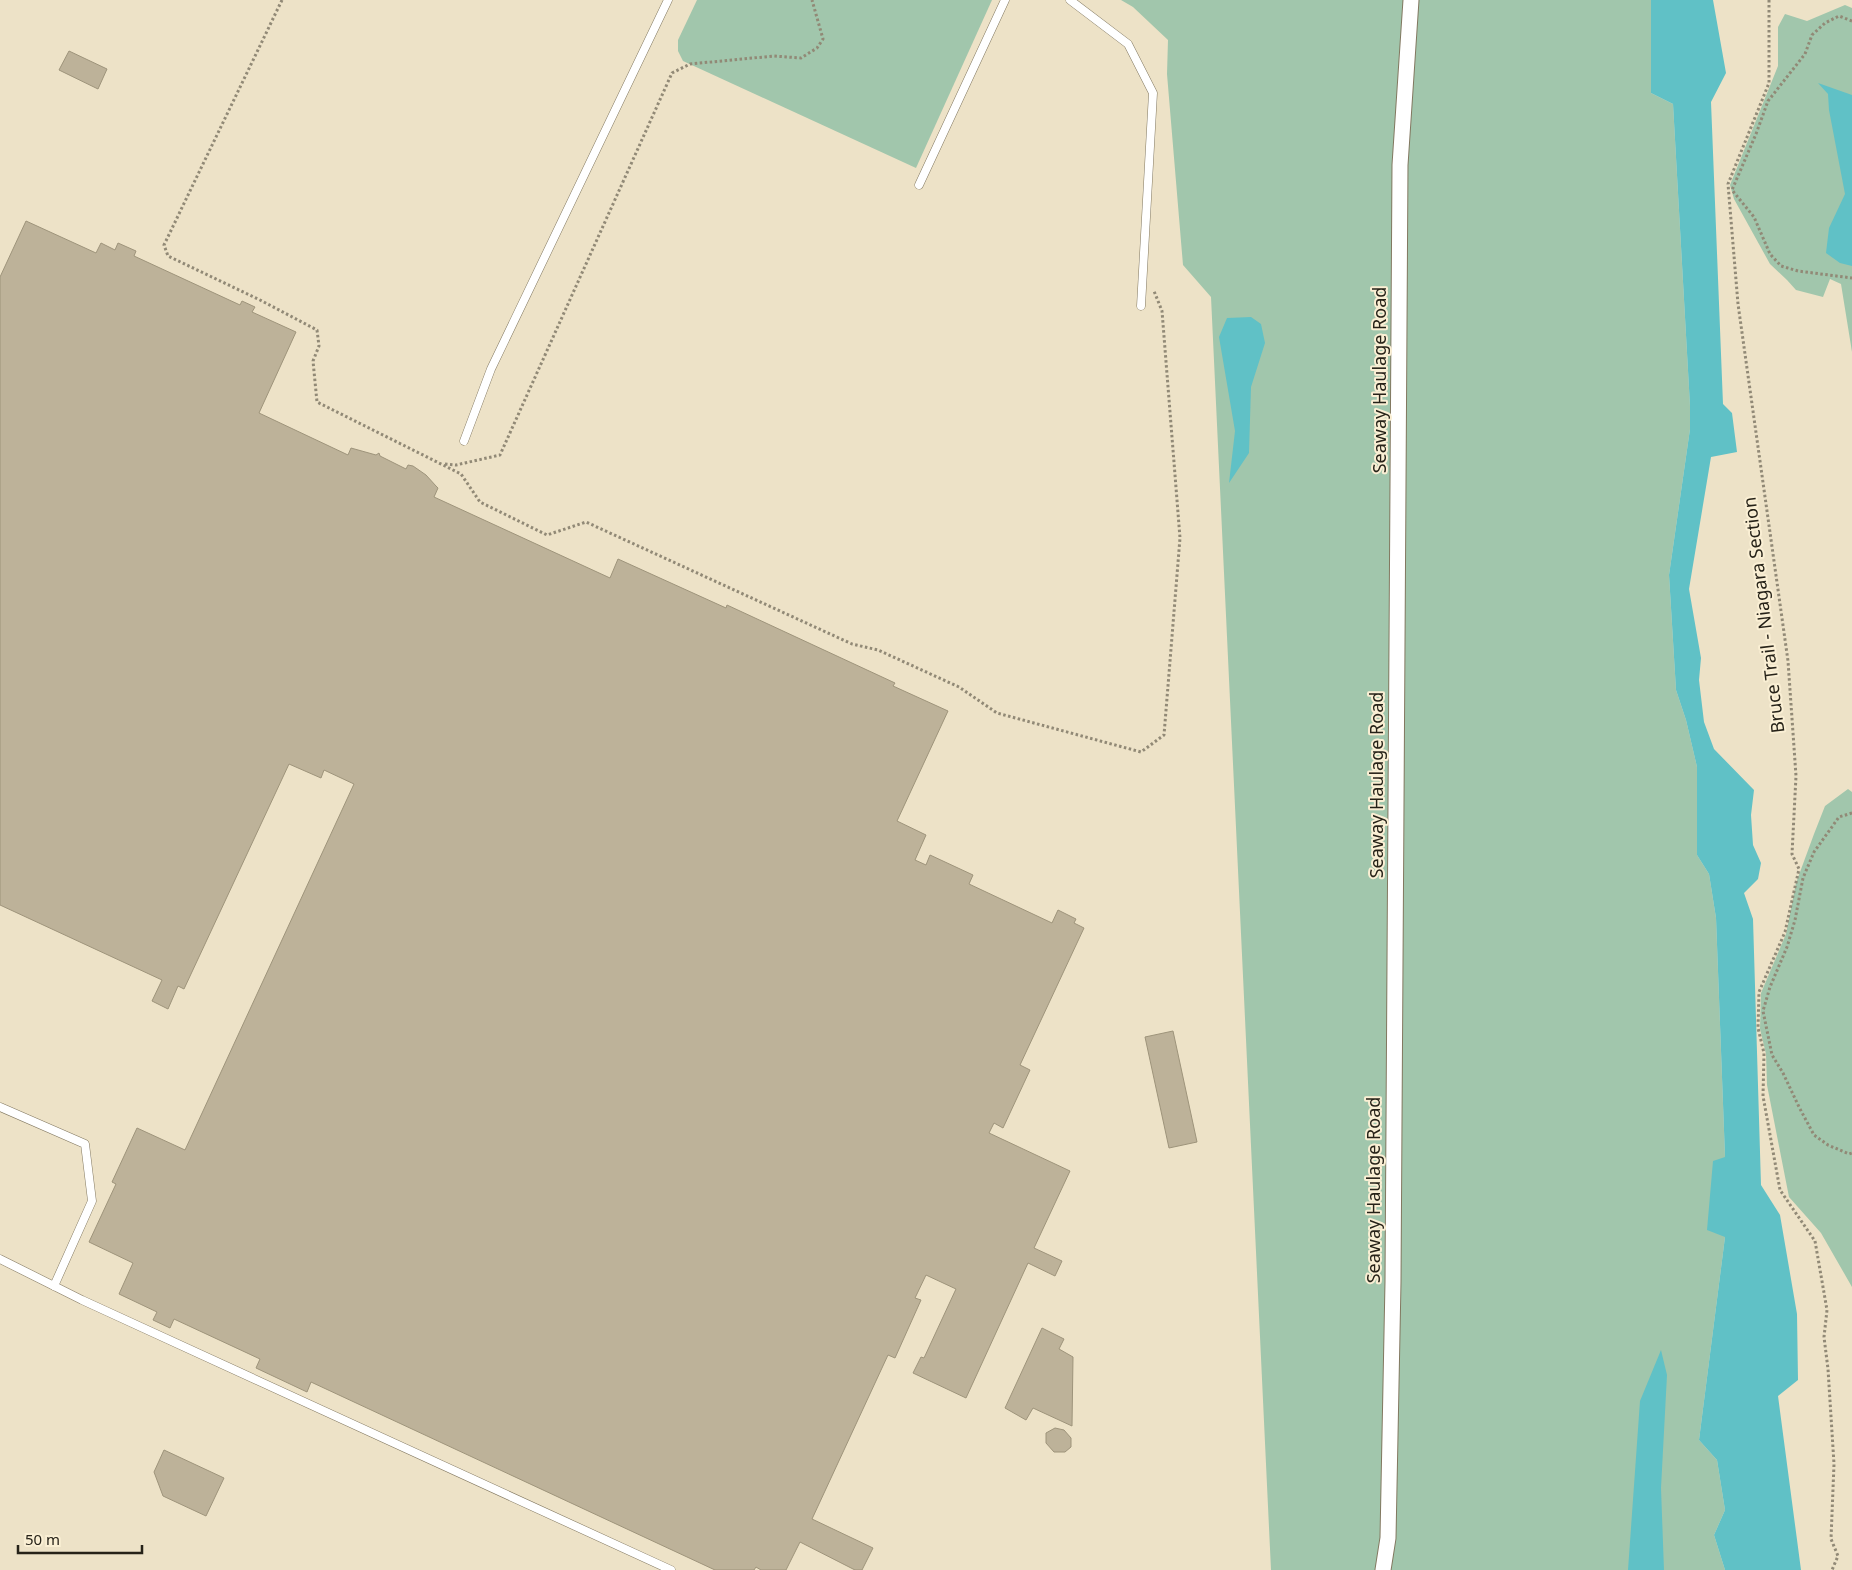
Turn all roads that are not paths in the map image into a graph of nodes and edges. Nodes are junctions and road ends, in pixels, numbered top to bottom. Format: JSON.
{"nodes":[{"id":1,"x":668,"y":0,"type":"edge"},
{"id":2,"x":1005,"y":0,"type":"edge"},
{"id":3,"x":1070,"y":0,"type":"edge"},
{"id":4,"x":1411,"y":0,"type":"edge"},
{"id":5,"x":919,"y":185,"type":"dead end"},
{"id":6,"x":1141,"y":306,"type":"dead end"},
{"id":7,"x":464,"y":441,"type":"dead end"},
{"id":8,"x":0,"y":1107,"type":"edge"},
{"id":9,"x":0,"y":1259,"type":"edge"},
{"id":10,"x":54,"y":1286,"type":"junction"},
{"id":11,"x":671,"y":1570,"type":"edge"},
{"id":12,"x":1383,"y":1570,"type":"edge"}],
"edges":[{"from":1,"to":7,"type":"lane"},
{"from":2,"to":5,"type":"lane"},
{"from":3,"to":6,"type":"lane"},
{"from":4,"to":12,"type":"street","name":"Seaway Haulage Road"},
{"from":8,"to":10,"type":"lane"},
{"from":9,"to":10,"type":"lane"},
{"from":10,"to":11,"type":"lane"}]}
